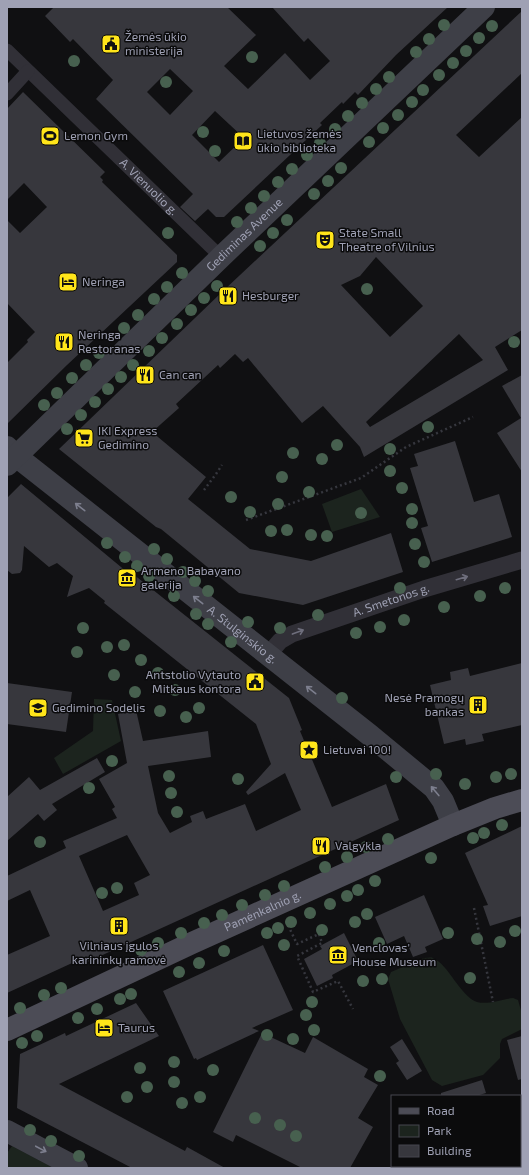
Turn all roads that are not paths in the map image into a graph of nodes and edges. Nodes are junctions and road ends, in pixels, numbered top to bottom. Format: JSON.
{"nodes":[{"id":1,"x":484,"y":7,"type":"edge"},
{"id":2,"x":7,"y":50,"type":"edge"},
{"id":3,"x":28,"y":71,"type":"junction"},
{"id":4,"x":7,"y":94,"type":"edge"},
{"id":5,"x":221,"y":257,"type":"junction"},
{"id":6,"x":10,"y":456,"type":"edge"},
{"id":7,"x":522,"y":560,"type":"edge"},
{"id":8,"x":268,"y":655,"type":"junction"},
{"id":9,"x":522,"y":800,"type":"edge"},
{"id":10,"x":453,"y":825,"type":"junction"},
{"id":11,"x":7,"y":1030,"type":"edge"},
{"id":12,"x":7,"y":1131,"type":"edge"},
{"id":13,"x":77,"y":1168,"type":"edge"}],
"edges":[{"from":1,"to":5,"type":"main road","name":"Gediminas Avenue"},
{"from":2,"to":3,"type":"street","name":"A. Vienuolio g."},
{"from":3,"to":4,"type":"street"},
{"from":3,"to":5,"type":"street","name":"A. Vienuolio g."},
{"from":5,"to":6,"type":"main road","name":"Gediminas Avenue"},
{"from":8,"to":6,"type":"main road","name":"A. Stulginskio g.","one_way":true},
{"from":8,"to":7,"type":"street","name":"A. Smetonos g.","one_way":true},
{"from":10,"to":8,"type":"main road","name":"A. Stulginskio g.","one_way":true},
{"from":9,"to":10,"type":"main road","name":"Pamėnkalnio g."},
{"from":10,"to":11,"type":"main road","name":"Pamėnkalnio g."},
{"from":12,"to":13,"type":"main road","one_way":true}]}
